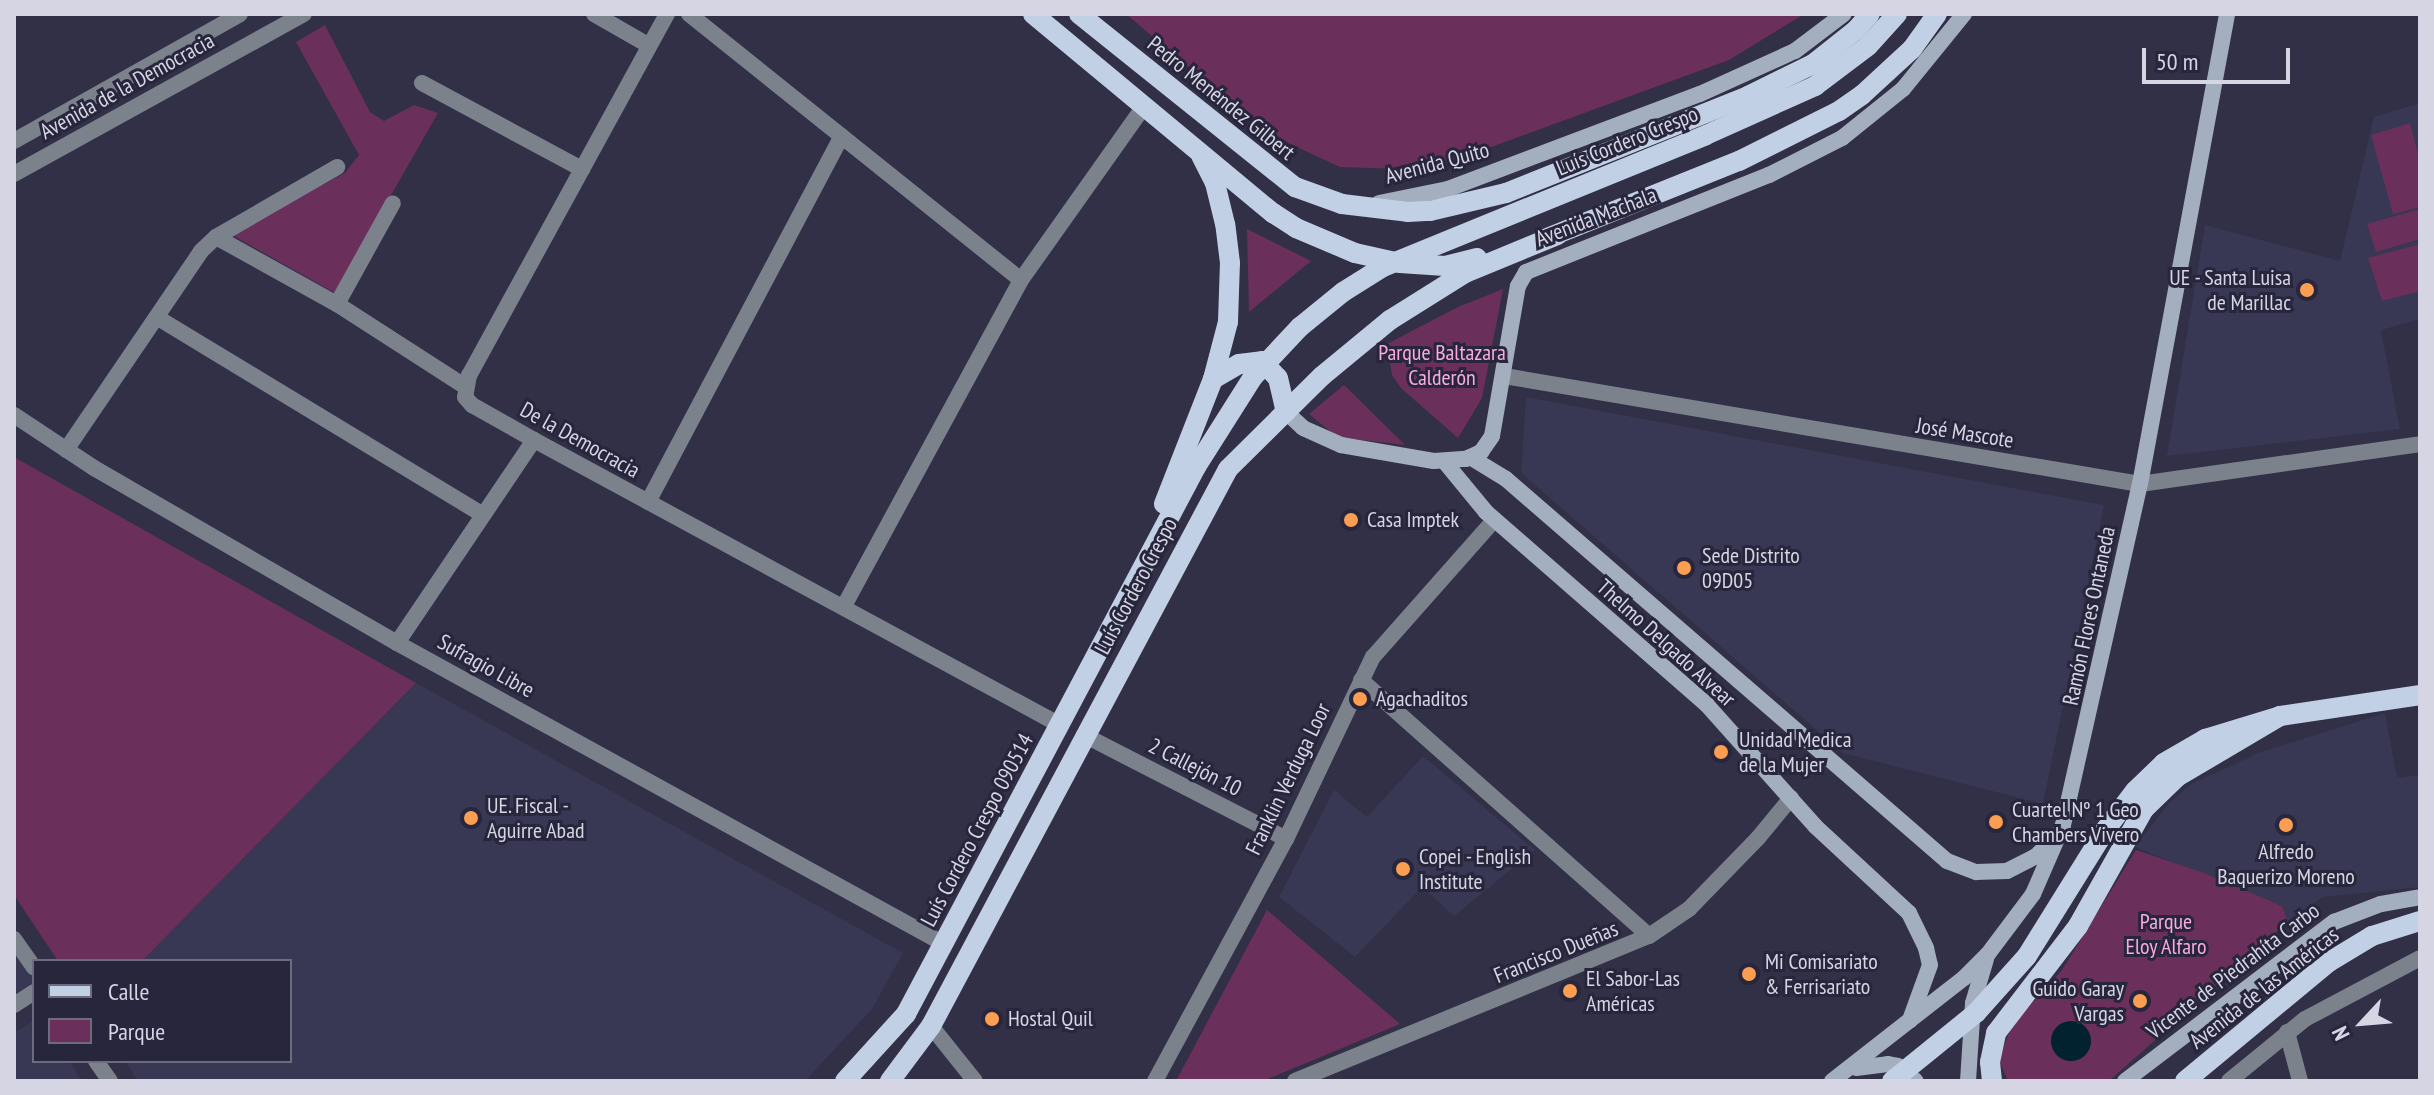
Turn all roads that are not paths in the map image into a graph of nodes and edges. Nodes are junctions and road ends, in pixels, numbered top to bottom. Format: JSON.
{"nodes":[{"id":1,"x":240,"y":14,"type":"edge"},
{"id":2,"x":304,"y":14,"type":"edge"},
{"id":3,"x":594,"y":14,"type":"edge"},
{"id":4,"x":667,"y":14,"type":"edge"},
{"id":5,"x":689,"y":14,"type":"edge"},
{"id":6,"x":1033,"y":14,"type":"edge"},
{"id":7,"x":1079,"y":14,"type":"edge"},
{"id":8,"x":1844,"y":14,"type":"edge"},
{"id":9,"x":1870,"y":14,"type":"edge"},
{"id":10,"x":1897,"y":14,"type":"edge"},
{"id":11,"x":1937,"y":14,"type":"edge"},
{"id":12,"x":1964,"y":14,"type":"edge"},
{"id":13,"x":2227,"y":14,"type":"edge"},
{"id":14,"x":648,"y":45,"type":"junction"},
{"id":15,"x":422,"y":83,"type":"dead end"},
{"id":16,"x":1145,"y":105,"type":"junction"},
{"id":17,"x":842,"y":136,"type":"junction"},
{"id":18,"x":14,"y":141,"type":"edge"},
{"id":19,"x":1192,"y":143,"type":"junction"},
{"id":20,"x":337,"y":167,"type":"dead end"},
{"id":21,"x":582,"y":169,"type":"junction"},
{"id":22,"x":14,"y":174,"type":"edge"},
{"id":23,"x":393,"y":203,"type":"dead end"},
{"id":24,"x":1342,"y":204,"type":"junction"},
{"id":25,"x":1557,"y":235,"type":"junction"},
{"id":26,"x":216,"y":237,"type":"junction"},
{"id":27,"x":1021,"y":280,"type":"junction"},
{"id":28,"x":337,"y":304,"type":"junction"},
{"id":29,"x":158,"y":318,"type":"junction"},
{"id":30,"x":1504,"y":376,"type":"junction"},
{"id":31,"x":1213,"y":379,"type":"junction"},
{"id":32,"x":464,"y":386,"type":"junction"},
{"id":33,"x":1286,"y":412,"type":"junction"},
{"id":34,"x":18,"y":424,"type":"edge"},
{"id":35,"x":534,"y":440,"type":"junction"},
{"id":36,"x":2420,"y":444,"type":"edge"},
{"id":37,"x":66,"y":450,"type":"junction"},
{"id":38,"x":1470,"y":457,"type":"junction"},
{"id":39,"x":1444,"y":461,"type":"junction"},
{"id":40,"x":2140,"y":484,"type":"junction"},
{"id":41,"x":648,"y":502,"type":"junction"},
{"id":42,"x":483,"y":515,"type":"junction"},
{"id":43,"x":1494,"y":520,"type":"junction"},
{"id":44,"x":1130,"y":588,"type":"junction"},
{"id":45,"x":844,"y":606,"type":"junction"},
{"id":46,"x":397,"y":643,"type":"junction"},
{"id":47,"x":1361,"y":680,"type":"junction"},
{"id":48,"x":2420,"y":695,"type":"edge"},
{"id":49,"x":2280,"y":716,"type":"junction"},
{"id":50,"x":1060,"y":725,"type":"junction"},
{"id":51,"x":1084,"y":735,"type":"junction"},
{"id":52,"x":1791,"y":798,"type":"junction"},
{"id":53,"x":2063,"y":825,"type":"junction"},
{"id":54,"x":1286,"y":839,"type":"junction"},
{"id":55,"x":2420,"y":897,"type":"edge"},
{"id":56,"x":2420,"y":921,"type":"edge"},
{"id":57,"x":1649,"y":936,"type":"junction"},
{"id":58,"x":14,"y":939,"type":"edge"},
{"id":59,"x":944,"y":944,"type":"junction"},
{"id":60,"x":1988,"y":954,"type":"junction"},
{"id":61,"x":2420,"y":958,"type":"edge"},
{"id":62,"x":32,"y":965,"type":"edge"},
{"id":63,"x":32,"y":993,"type":"edge"},
{"id":64,"x":14,"y":1005,"type":"edge"},
{"id":65,"x":1909,"y":1022,"type":"junction"},
{"id":66,"x":931,"y":1026,"type":"junction"},
{"id":67,"x":2287,"y":1032,"type":"junction"},
{"id":68,"x":97,"y":1063,"type":"edge"},
{"id":69,"x":1838,"y":1077,"type":"edge"},
{"id":70,"x":110,"y":1081,"type":"edge"},
{"id":71,"x":845,"y":1081,"type":"edge"},
{"id":72,"x":890,"y":1081,"type":"edge"},
{"id":73,"x":975,"y":1081,"type":"edge"},
{"id":74,"x":1155,"y":1081,"type":"edge"},
{"id":75,"x":1295,"y":1081,"type":"edge"},
{"id":76,"x":1892,"y":1081,"type":"edge"},
{"id":77,"x":1916,"y":1081,"type":"edge"},
{"id":78,"x":1968,"y":1081,"type":"edge"},
{"id":79,"x":1992,"y":1081,"type":"edge"},
{"id":80,"x":2125,"y":1081,"type":"edge"},
{"id":81,"x":2185,"y":1081,"type":"edge"},
{"id":82,"x":2229,"y":1081,"type":"edge"},
{"id":83,"x":2300,"y":1081,"type":"edge"}],
"edges":[{"from":1,"to":18,"type":"street","name":"Avenida de la Democracia"},
{"from":2,"to":22,"type":"street","name":"Avenida de la Democracia"},
{"from":3,"to":14,"type":"street"},
{"from":4,"to":14,"type":"street"},
{"from":5,"to":17,"type":"street"},
{"from":6,"to":16,"type":"main road"},
{"from":7,"to":24,"type":"main road","name":"Pedro Menéndez Gilbert"},
{"from":8,"to":24,"type":"main road","name":"Avenida Quito"},
{"from":9,"to":24,"type":"main road","name":"Avenida Quito"},
{"from":10,"to":44,"type":"main road","name":"Luís Cordero Crespo","bridge":true},
{"from":11,"to":25,"type":"main road","name":"Avenida Machala"},
{"from":12,"to":30,"type":"main road","name":"Avenida Machala"},
{"from":13,"to":40,"type":"main road","name":"Ramón Flores Ontaneda"},
{"from":14,"to":21,"type":"street"},
{"from":15,"to":21,"type":"street"},
{"from":16,"to":19,"type":"main road"},
{"from":16,"to":27,"type":"street"},
{"from":17,"to":27,"type":"street"},
{"from":17,"to":41,"type":"street"},
{"from":19,"to":25,"type":"main road","name":"Avenida Machala"},
{"from":19,"to":31,"type":"main road"},
{"from":20,"to":26,"type":"street"},
{"from":21,"to":32,"type":"street"},
{"from":23,"to":28,"type":"street"},
{"from":25,"to":33,"type":"main road","name":"Luís Cordero Crespo"},
{"from":26,"to":28,"type":"street","name":"De la Democracia"},
{"from":26,"to":29,"type":"street"},
{"from":27,"to":45,"type":"street"},
{"from":28,"to":32,"type":"street","name":"De la Democracia"},
{"from":29,"to":37,"type":"street"},
{"from":29,"to":42,"type":"street"},
{"from":30,"to":38,"type":"main road","name":"Avenida Machala"},
{"from":30,"to":40,"type":"street","name":"José Mascote"},
{"from":31,"to":33,"type":"main road"},
{"from":31,"to":44,"type":"main road"},
{"from":32,"to":35,"type":"street","name":"De la Democracia"},
{"from":33,"to":39,"type":"main road"},
{"from":33,"to":51,"type":"main road","name":"Luís Cordero Crespo"},
{"from":34,"to":37,"type":"street","name":"Sufragio Libre"},
{"from":35,"to":41,"type":"street","name":"De la Democracia"},
{"from":35,"to":42,"type":"street"},
{"from":36,"to":40,"type":"street","name":"José Mascote"},
{"from":37,"to":46,"type":"street","name":"Sufragio Libre"},
{"from":38,"to":39,"type":"main road"},
{"from":38,"to":53,"type":"main road","name":"Thelmo Delgado Alvear"},
{"from":39,"to":43,"type":"main road","name":"Thelmo Delgado Alvear"},
{"from":40,"to":53,"type":"main road","name":"Ramón Flores Ontaneda"},
{"from":41,"to":45,"type":"street","name":"De la Democracia"},
{"from":42,"to":46,"type":"street"},
{"from":43,"to":47,"type":"street","name":"Franklin Verduga Loor"},
{"from":43,"to":52,"type":"main road","name":"Thelmo Delgado Alvear"},
{"from":44,"to":50,"type":"main road","name":"Luís Cordero Crespo 090514"},
{"from":45,"to":50,"type":"street","name":"De la Democracia"},
{"from":46,"to":59,"type":"street","name":"Sufragio Libre"},
{"from":47,"to":54,"type":"street","name":"Franklin Verduga Loor"},
{"from":47,"to":57,"type":"street"},
{"from":48,"to":49,"type":"main road"},
{"from":49,"to":76,"type":"main road","bridge":true},
{"from":49,"to":79,"type":"main road"},
{"from":50,"to":59,"type":"main road","name":"Luís Cordero Crespo 090514"},
{"from":51,"to":54,"type":"street","name":"2 Callejón 10"},
{"from":51,"to":66,"type":"main road","name":"Luís Cordero Crespo"},
{"from":52,"to":57,"type":"street","name":"Francisco Dueñas"},
{"from":52,"to":65,"type":"main road","name":"Thelmo Delgado Alvear"},
{"from":53,"to":60,"type":"main road","name":"Ramón Flores Ontaneda"},
{"from":54,"to":74,"type":"street","name":"Franklin Verduga Loor"},
{"from":55,"to":80,"type":"main road","name":"Vicente de Piedrahíta Carbo"},
{"from":56,"to":81,"type":"main road","name":"Avenida de las Américas"},
{"from":57,"to":75,"type":"street","name":"Francisco Dueñas"},
{"from":58,"to":62,"type":"street"},
{"from":59,"to":71,"type":"main road","name":"Luís Cordero Crespo 090514"},
{"from":60,"to":65,"type":"main road","name":"Ramón Flores Ontaneda"},
{"from":60,"to":78,"type":"main road"},
{"from":61,"to":67,"type":"street"},
{"from":63,"to":64,"type":"street"},
{"from":65,"to":69,"type":"main road","name":"Ramón Flores Ontaneda"},
{"from":66,"to":72,"type":"main road","name":"Luís Cordero Crespo"},
{"from":66,"to":73,"type":"street"},
{"from":67,"to":82,"type":"street"},
{"from":67,"to":83,"type":"street"},
{"from":68,"to":70,"type":"street"},
{"from":69,"to":77,"type":"main road"}]}
